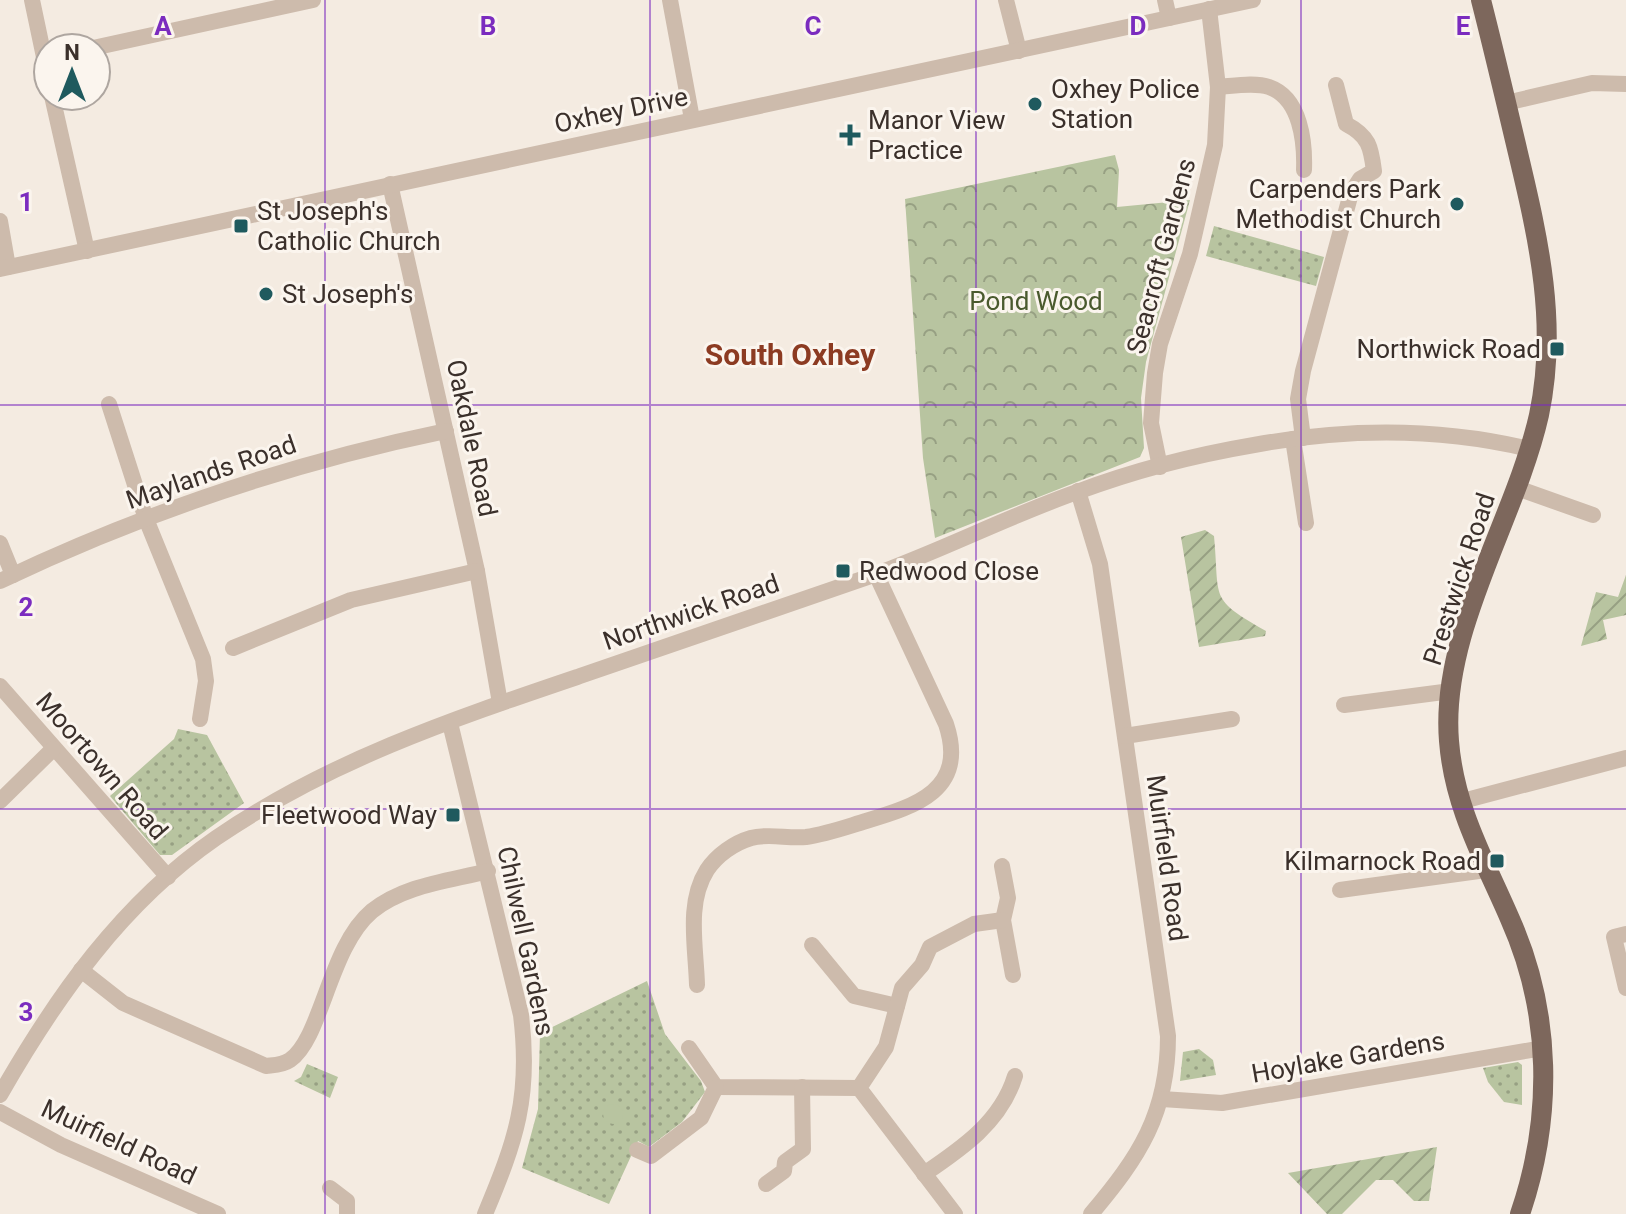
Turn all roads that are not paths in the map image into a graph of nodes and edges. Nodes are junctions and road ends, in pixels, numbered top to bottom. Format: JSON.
{"nodes":[{"id":1,"x":32,"y":0,"type":"edge"},
{"id":2,"x":313,"y":0,"type":"edge"},
{"id":3,"x":670,"y":0,"type":"edge"},
{"id":4,"x":1006,"y":0,"type":"edge"},
{"id":5,"x":1165,"y":0,"type":"edge"},
{"id":6,"x":1253,"y":0,"type":"edge"},
{"id":7,"x":1481,"y":0,"type":"edge"},
{"id":8,"x":1209,"y":9,"type":"junction"},
{"id":9,"x":1169,"y":18,"type":"junction"},
{"id":10,"x":40,"y":32,"type":"edge"},
{"id":11,"x":112,"y":44,"type":"edge"},
{"id":12,"x":1019,"y":51,"type":"junction"},
{"id":13,"x":1626,"y":84,"type":"edge"},
{"id":14,"x":1336,"y":85,"type":"dead end"},
{"id":15,"x":1218,"y":87,"type":"junction"},
{"id":16,"x":1506,"y":103,"type":"junction"},
{"id":17,"x":56,"y":112,"type":"edge"},
{"id":18,"x":692,"y":119,"type":"junction"},
{"id":19,"x":1304,"y":170,"type":"dead end"},
{"id":20,"x":390,"y":184,"type":"junction"},
{"id":21,"x":0,"y":221,"type":"edge"},
{"id":22,"x":87,"y":251,"type":"junction"},
{"id":23,"x":4,"y":268,"type":"edge"},
{"id":24,"x":109,"y":404,"type":"dead end"},
{"id":25,"x":446,"y":431,"type":"junction"},
{"id":26,"x":1298,"y":439,"type":"junction"},
{"id":27,"x":1529,"y":449,"type":"junction"},
{"id":28,"x":1160,"y":467,"type":"junction"},
{"id":29,"x":1517,"y":488,"type":"junction"},
{"id":30,"x":1078,"y":491,"type":"junction"},
{"id":31,"x":1593,"y":515,"type":"dead end"},
{"id":32,"x":146,"y":519,"type":"junction"},
{"id":33,"x":1306,"y":523,"type":"dead end"},
{"id":34,"x":0,"y":543,"type":"edge"},
{"id":35,"x":477,"y":571,"type":"junction"},
{"id":36,"x":876,"y":574,"type":"junction"},
{"id":37,"x":7,"y":578,"type":"edge"},
{"id":38,"x":233,"y":648,"type":"dead end"},
{"id":39,"x":0,"y":686,"type":"edge"},
{"id":40,"x":1451,"y":691,"type":"junction"},
{"id":41,"x":500,"y":703,"type":"junction"},
{"id":42,"x":1344,"y":705,"type":"dead end"},
{"id":43,"x":200,"y":719,"type":"dead end"},
{"id":44,"x":1232,"y":719,"type":"dead end"},
{"id":45,"x":450,"y":723,"type":"junction"},
{"id":46,"x":1125,"y":736,"type":"junction"},
{"id":47,"x":53,"y":749,"type":"junction"},
{"id":48,"x":1626,"y":758,"type":"edge"},
{"id":49,"x":0,"y":801,"type":"edge"},
{"id":50,"x":1459,"y":802,"type":"junction"},
{"id":51,"x":1002,"y":866,"type":"dead end"},
{"id":52,"x":1486,"y":870,"type":"junction"},
{"id":53,"x":488,"y":871,"type":"junction"},
{"id":54,"x":168,"y":877,"type":"junction"},
{"id":55,"x":1340,"y":890,"type":"dead end"},
{"id":56,"x":1003,"y":920,"type":"junction"},
{"id":57,"x":1626,"y":934,"type":"edge"},
{"id":58,"x":812,"y":945,"type":"dead end"},
{"id":59,"x":81,"y":970,"type":"junction"},
{"id":60,"x":1013,"y":975,"type":"dead end"},
{"id":61,"x":697,"y":985,"type":"dead end"},
{"id":62,"x":1626,"y":988,"type":"edge"},
{"id":63,"x":897,"y":1006,"type":"junction"},
{"id":64,"x":689,"y":1048,"type":"dead end"},
{"id":65,"x":1543,"y":1048,"type":"junction"},
{"id":66,"x":1015,"y":1076,"type":"dead end"},
{"id":67,"x":716,"y":1087,"type":"junction"},
{"id":68,"x":802,"y":1087,"type":"junction"},
{"id":69,"x":859,"y":1088,"type":"junction"},
{"id":70,"x":0,"y":1095,"type":"edge"},
{"id":71,"x":1162,"y":1099,"type":"junction"},
{"id":72,"x":0,"y":1112,"type":"edge"},
{"id":73,"x":637,"y":1150,"type":"dead end"},
{"id":74,"x":924,"y":1174,"type":"junction"},
{"id":75,"x":766,"y":1184,"type":"dead end"},
{"id":76,"x":330,"y":1188,"type":"dead end"},
{"id":77,"x":218,"y":1214,"type":"edge"},
{"id":78,"x":347,"y":1214,"type":"edge"},
{"id":79,"x":485,"y":1214,"type":"edge"},
{"id":80,"x":955,"y":1214,"type":"edge"},
{"id":81,"x":1091,"y":1214,"type":"edge"},
{"id":82,"x":1520,"y":1214,"type":"edge"}],
"edges":[{"from":1,"to":10,"type":"street"},
{"from":2,"to":11,"type":"street"},
{"from":3,"to":18,"type":"street"},
{"from":4,"to":12,"type":"street"},
{"from":5,"to":9,"type":"street"},
{"from":6,"to":8,"type":"street","name":"Oxhey Drive"},
{"from":7,"to":16,"type":"main road","name":"Prestwick Road"},
{"from":8,"to":9,"type":"street","name":"Oxhey Drive"},
{"from":8,"to":15,"type":"street","name":"Seacroft Gardens"},
{"from":9,"to":12,"type":"street","name":"Oxhey Drive"},
{"from":12,"to":18,"type":"street","name":"Oxhey Drive"},
{"from":13,"to":16,"type":"street"},
{"from":14,"to":26,"type":"street"},
{"from":15,"to":19,"type":"street"},
{"from":15,"to":28,"type":"street","name":"Seacroft Gardens"},
{"from":16,"to":27,"type":"main road","name":"Prestwick Road"},
{"from":17,"to":22,"type":"street"},
{"from":18,"to":20,"type":"street","name":"Oxhey Drive"},
{"from":20,"to":22,"type":"street","name":"Oxhey Drive"},
{"from":20,"to":25,"type":"street","name":"Oakdale Road"},
{"from":21,"to":23,"type":"street"},
{"from":22,"to":23,"type":"street","name":"Oxhey Drive"},
{"from":24,"to":32,"type":"street"},
{"from":25,"to":32,"type":"street","name":"Maylands Road"},
{"from":25,"to":35,"type":"street","name":"Oakdale Road"},
{"from":26,"to":27,"type":"street","name":"Northwick Road"},
{"from":26,"to":28,"type":"street","name":"Northwick Road"},
{"from":26,"to":33,"type":"street"},
{"from":27,"to":29,"type":"main road","name":"Prestwick Road"},
{"from":28,"to":30,"type":"street","name":"Northwick Road"},
{"from":29,"to":31,"type":"street"},
{"from":29,"to":40,"type":"main road","name":"Prestwick Road"},
{"from":30,"to":36,"type":"street","name":"Northwick Road"},
{"from":30,"to":46,"type":"street","name":"Muirfield Road"},
{"from":32,"to":37,"type":"street","name":"Maylands Road"},
{"from":32,"to":43,"type":"street"},
{"from":34,"to":37,"type":"street"},
{"from":35,"to":38,"type":"street"},
{"from":35,"to":41,"type":"street","name":"Oakdale Road"},
{"from":36,"to":41,"type":"street","name":"Northwick Road"},
{"from":36,"to":61,"type":"street"},
{"from":39,"to":47,"type":"street","name":"Moortown Road"},
{"from":40,"to":42,"type":"street"},
{"from":40,"to":50,"type":"main road","name":"Prestwick Road"},
{"from":41,"to":45,"type":"street","name":"Northwick Road"},
{"from":44,"to":46,"type":"street"},
{"from":45,"to":53,"type":"street","name":"Chilwell Gardens"},
{"from":45,"to":54,"type":"street","name":"Northwick Road"},
{"from":46,"to":71,"type":"street","name":"Muirfield Road"},
{"from":47,"to":49,"type":"street"},
{"from":47,"to":54,"type":"street","name":"Moortown Road"},
{"from":48,"to":50,"type":"street"},
{"from":50,"to":52,"type":"main road","name":"Prestwick Road"},
{"from":51,"to":56,"type":"street"},
{"from":52,"to":55,"type":"street"},
{"from":52,"to":65,"type":"main road","name":"Prestwick Road"},
{"from":53,"to":59,"type":"street"},
{"from":53,"to":79,"type":"street","name":"Chilwell Gardens"},
{"from":54,"to":59,"type":"street","name":"Northwick Road"},
{"from":56,"to":60,"type":"street"},
{"from":56,"to":63,"type":"street"},
{"from":57,"to":62,"type":"street"},
{"from":58,"to":63,"type":"street"},
{"from":59,"to":70,"type":"street","name":"Northwick Road"},
{"from":63,"to":69,"type":"street"},
{"from":64,"to":67,"type":"street"},
{"from":65,"to":71,"type":"street","name":"Hoylake Gardens"},
{"from":65,"to":82,"type":"main road","name":"Prestwick Road"},
{"from":66,"to":74,"type":"street"},
{"from":67,"to":68,"type":"street"},
{"from":67,"to":73,"type":"street"},
{"from":68,"to":69,"type":"street"},
{"from":68,"to":75,"type":"street"},
{"from":69,"to":74,"type":"street"},
{"from":71,"to":81,"type":"street","name":"Muirfield Road"},
{"from":72,"to":77,"type":"street","name":"Muirfield Road"},
{"from":74,"to":80,"type":"street"},
{"from":76,"to":78,"type":"street"}]}
